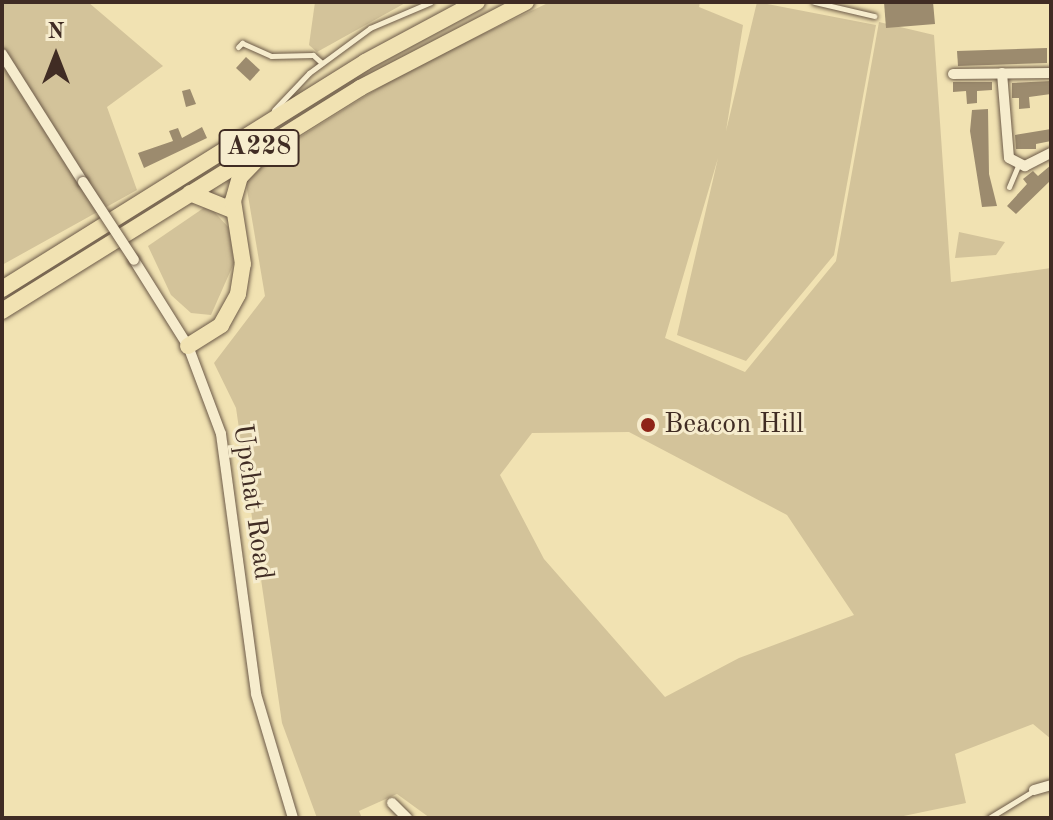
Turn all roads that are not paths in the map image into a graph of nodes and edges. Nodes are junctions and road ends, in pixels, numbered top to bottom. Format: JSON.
{"nodes":[{"id":1,"x":431,"y":2,"type":"edge"},
{"id":2,"x":477,"y":2,"type":"edge"},
{"id":3,"x":526,"y":2,"type":"edge"},
{"id":4,"x":814,"y":2,"type":"edge"},
{"id":5,"x":874,"y":16,"type":"dead end"},
{"id":6,"x":238,"y":47,"type":"dead end"},
{"id":7,"x":2,"y":54,"type":"edge"},
{"id":8,"x":322,"y":63,"type":"junction"},
{"id":9,"x":1002,"y":73,"type":"junction"},
{"id":10,"x":1051,"y":73,"type":"edge"},
{"id":11,"x":953,"y":74,"type":"dead end"},
{"id":12,"x":257,"y":129,"type":"junction"},
{"id":13,"x":289,"y":130,"type":"junction"},
{"id":14,"x":1051,"y":153,"type":"edge"},
{"id":15,"x":1018,"y":166,"type":"junction"},
{"id":16,"x":1009,"y":187,"type":"dead end"},
{"id":17,"x":190,"y":193,"type":"junction"},
{"id":18,"x":232,"y":210,"type":"junction"},
{"id":19,"x":2,"y":289,"type":"edge"},
{"id":20,"x":2,"y":311,"type":"edge"},
{"id":21,"x":188,"y":346,"type":"junction"},
{"id":22,"x":1051,"y":785,"type":"edge"},
{"id":23,"x":1034,"y":790,"type":"joint"},
{"id":24,"x":392,"y":803,"type":"dead end"},
{"id":25,"x":293,"y":818,"type":"edge"},
{"id":26,"x":407,"y":818,"type":"edge"},
{"id":27,"x":989,"y":818,"type":"edge"}],
"edges":[{"from":1,"to":8,"type":"lane"},
{"from":2,"to":12,"type":"main road","number":"A228"},
{"from":3,"to":13,"type":"main road","number":"A228"},
{"from":4,"to":5,"type":"lane"},
{"from":6,"to":8,"type":"lane"},
{"from":7,"to":21,"type":"street","name":"Upchat Road","bridge":true},
{"from":8,"to":12,"type":"lane"},
{"from":9,"to":10,"type":"street"},
{"from":9,"to":11,"type":"street"},
{"from":9,"to":15,"type":"street"},
{"from":12,"to":19,"type":"main road","number":"A228"},
{"from":13,"to":17,"type":"main road","number":"A228"},
{"from":13,"to":18,"type":"main road"},
{"from":14,"to":15,"type":"street"},
{"from":15,"to":16,"type":"lane"},
{"from":17,"to":18,"type":"main road"},
{"from":17,"to":20,"type":"main road","number":"A228"},
{"from":18,"to":21,"type":"main road"},
{"from":21,"to":25,"type":"street","name":"Upchat Road"},
{"from":22,"to":23,"type":"street"},
{"from":23,"to":27,"type":"lane"},
{"from":24,"to":26,"type":"street"}]}
